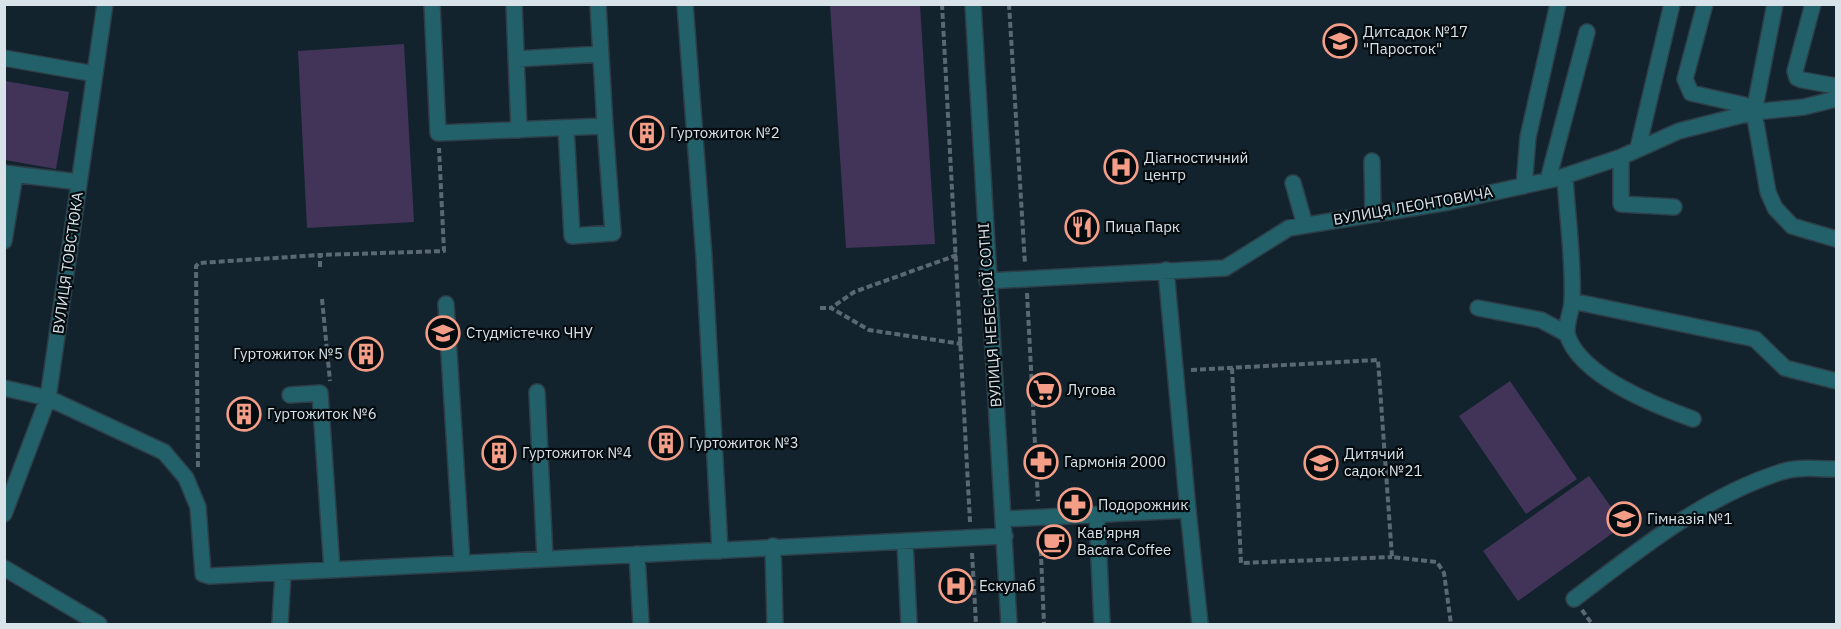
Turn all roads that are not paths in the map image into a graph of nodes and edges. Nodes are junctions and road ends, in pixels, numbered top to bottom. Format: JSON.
{"nodes":[{"id":1,"x":105,"y":4,"type":"edge"},
{"id":2,"x":432,"y":4,"type":"edge"},
{"id":3,"x":514,"y":4,"type":"edge"},
{"id":4,"x":598,"y":4,"type":"edge"},
{"id":5,"x":686,"y":4,"type":"edge"},
{"id":6,"x":973,"y":4,"type":"edge"},
{"id":7,"x":1558,"y":4,"type":"edge"},
{"id":8,"x":1672,"y":4,"type":"edge"},
{"id":9,"x":1705,"y":4,"type":"edge"},
{"id":10,"x":1775,"y":4,"type":"edge"},
{"id":11,"x":1813,"y":4,"type":"edge"},
{"id":12,"x":1587,"y":32,"type":"dead end"},
{"id":13,"x":601,"y":54,"type":"junction"},
{"id":14,"x":4,"y":58,"type":"edge"},
{"id":15,"x":516,"y":59,"type":"junction"},
{"id":16,"x":95,"y":74,"type":"junction"},
{"id":17,"x":1836,"y":86,"type":"edge"},
{"id":18,"x":1836,"y":99,"type":"edge"},
{"id":19,"x":1754,"y":112,"type":"junction"},
{"id":20,"x":605,"y":126,"type":"junction"},
{"id":21,"x":566,"y":128,"type":"junction"},
{"id":22,"x":519,"y":130,"type":"junction"},
{"id":23,"x":1638,"y":148,"type":"junction"},
{"id":24,"x":1621,"y":157,"type":"junction"},
{"id":25,"x":1372,"y":161,"type":"dead end"},
{"id":26,"x":10,"y":174,"type":"edge"},
{"id":27,"x":1565,"y":176,"type":"junction"},
{"id":28,"x":1548,"y":180,"type":"junction"},
{"id":29,"x":80,"y":182,"type":"junction"},
{"id":30,"x":1293,"y":183,"type":"dead end"},
{"id":31,"x":1524,"y":186,"type":"junction"},
{"id":32,"x":1674,"y":207,"type":"dead end"},
{"id":33,"x":1373,"y":214,"type":"junction"},
{"id":34,"x":1305,"y":225,"type":"junction"},
{"id":35,"x":1836,"y":239,"type":"edge"},
{"id":36,"x":4,"y":241,"type":"edge"},
{"id":37,"x":1166,"y":270,"type":"junction"},
{"id":38,"x":987,"y":281,"type":"junction"},
{"id":39,"x":1572,"y":301,"type":"junction"},
{"id":40,"x":446,"y":304,"type":"dead end"},
{"id":41,"x":1478,"y":308,"type":"dead end"},
{"id":42,"x":1567,"y":334,"type":"junction"},
{"id":43,"x":1836,"y":381,"type":"edge"},
{"id":44,"x":4,"y":388,"type":"edge"},
{"id":45,"x":537,"y":392,"type":"dead end"},
{"id":46,"x":290,"y":395,"type":"dead end"},
{"id":47,"x":48,"y":398,"type":"junction"},
{"id":48,"x":1693,"y":419,"type":"dead end"},
{"id":49,"x":1836,"y":469,"type":"edge"},
{"id":50,"x":1188,"y":510,"type":"junction"},
{"id":51,"x":4,"y":514,"type":"edge"},
{"id":52,"x":1096,"y":515,"type":"junction"},
{"id":53,"x":1004,"y":519,"type":"junction"},
{"id":54,"x":1005,"y":536,"type":"junction"},
{"id":55,"x":905,"y":542,"type":"junction"},
{"id":56,"x":773,"y":546,"type":"junction"},
{"id":57,"x":720,"y":551,"type":"junction"},
{"id":58,"x":637,"y":554,"type":"junction"},
{"id":59,"x":545,"y":559,"type":"junction"},
{"id":60,"x":462,"y":563,"type":"junction"},
{"id":61,"x":4,"y":568,"type":"edge"},
{"id":62,"x":332,"y":570,"type":"junction"},
{"id":63,"x":283,"y":573,"type":"junction"},
{"id":64,"x":1574,"y":598,"type":"dead end"},
{"id":65,"x":99,"y":624,"type":"edge"},
{"id":66,"x":280,"y":624,"type":"edge"},
{"id":67,"x":641,"y":624,"type":"edge"},
{"id":68,"x":775,"y":624,"type":"edge"},
{"id":69,"x":909,"y":624,"type":"edge"},
{"id":70,"x":1009,"y":624,"type":"edge"},
{"id":71,"x":1102,"y":624,"type":"edge"},
{"id":72,"x":1200,"y":624,"type":"edge"}],
"edges":[{"from":1,"to":16,"type":"street","name":"ВУЛИЦЯ ТОВСТЮКА"},
{"from":2,"to":22,"type":"street"},
{"from":3,"to":15,"type":"street"},
{"from":4,"to":13,"type":"street"},
{"from":5,"to":57,"type":"street"},
{"from":6,"to":38,"type":"street","name":"ВУЛИЦЯ НЕБЕСНОЇ СОТНІ"},
{"from":7,"to":31,"type":"street"},
{"from":8,"to":23,"type":"street"},
{"from":9,"to":19,"type":"street"},
{"from":10,"to":19,"type":"street"},
{"from":11,"to":17,"type":"street"},
{"from":12,"to":28,"type":"street"},
{"from":13,"to":15,"type":"street"},
{"from":13,"to":20,"type":"street"},
{"from":14,"to":16,"type":"street"},
{"from":15,"to":22,"type":"street"},
{"from":16,"to":29,"type":"street","name":"ВУЛИЦЯ ТОВСТЮКА"},
{"from":18,"to":19,"type":"street","name":"ВУЛИЦЯ ЛЕОНТОВИЧА"},
{"from":19,"to":23,"type":"street","name":"ВУЛИЦЯ ЛЕОНТОВИЧА"},
{"from":19,"to":35,"type":"street"},
{"from":20,"to":21,"type":"street"},
{"from":20,"to":21,"type":"street"},
{"from":21,"to":22,"type":"street"},
{"from":23,"to":24,"type":"street","name":"ВУЛИЦЯ ЛЕОНТОВИЧА"},
{"from":24,"to":27,"type":"street","name":"ВУЛИЦЯ ЛЕОНТОВИЧА"},
{"from":24,"to":32,"type":"street"},
{"from":25,"to":33,"type":"street"},
{"from":26,"to":29,"type":"street"},
{"from":26,"to":36,"type":"street"},
{"from":27,"to":28,"type":"street","name":"ВУЛИЦЯ ЛЕОНТОВИЧА"},
{"from":27,"to":39,"type":"street"},
{"from":28,"to":31,"type":"street","name":"ВУЛИЦЯ ЛЕОНТОВИЧА"},
{"from":29,"to":47,"type":"street","name":"ВУЛИЦЯ ТОВСТЮКА"},
{"from":30,"to":34,"type":"street"},
{"from":31,"to":33,"type":"street","name":"ВУЛИЦЯ ЛЕОНТОВИЧА"},
{"from":33,"to":34,"type":"street","name":"ВУЛИЦЯ ЛЕОНТОВИЧА"},
{"from":34,"to":37,"type":"street","name":"ВУЛИЦЯ ЛЕОНТОВИЧА"},
{"from":37,"to":38,"type":"street","name":"ВУЛИЦЯ ЛЕОНТОВИЧА"},
{"from":37,"to":50,"type":"street"},
{"from":38,"to":53,"type":"street","name":"ВУЛИЦЯ НЕБЕСНОЇ СОТНІ"},
{"from":39,"to":42,"type":"street"},
{"from":39,"to":43,"type":"street"},
{"from":40,"to":60,"type":"street"},
{"from":41,"to":42,"type":"street"},
{"from":42,"to":48,"type":"street"},
{"from":44,"to":47,"type":"street"},
{"from":45,"to":59,"type":"street"},
{"from":46,"to":62,"type":"street"},
{"from":47,"to":51,"type":"street","name":"ВУЛИЦЯ ТОВСТЮКА"},
{"from":47,"to":63,"type":"street"},
{"from":49,"to":64,"type":"street"},
{"from":50,"to":52,"type":"street"},
{"from":50,"to":72,"type":"street"},
{"from":52,"to":53,"type":"street"},
{"from":52,"to":71,"type":"street"},
{"from":53,"to":54,"type":"street","name":"ВУЛИЦЯ НЕБЕСНОЇ СОТНІ"},
{"from":54,"to":55,"type":"street"},
{"from":54,"to":70,"type":"street","name":"ВУЛИЦЯ НЕБЕСНОЇ СОТНІ"},
{"from":55,"to":56,"type":"street"},
{"from":55,"to":69,"type":"street"},
{"from":56,"to":57,"type":"street"},
{"from":56,"to":68,"type":"street"},
{"from":57,"to":58,"type":"street"},
{"from":58,"to":59,"type":"street"},
{"from":58,"to":67,"type":"street"},
{"from":59,"to":60,"type":"street"},
{"from":60,"to":62,"type":"street"},
{"from":61,"to":65,"type":"street"},
{"from":62,"to":63,"type":"street"},
{"from":63,"to":66,"type":"street"}]}
